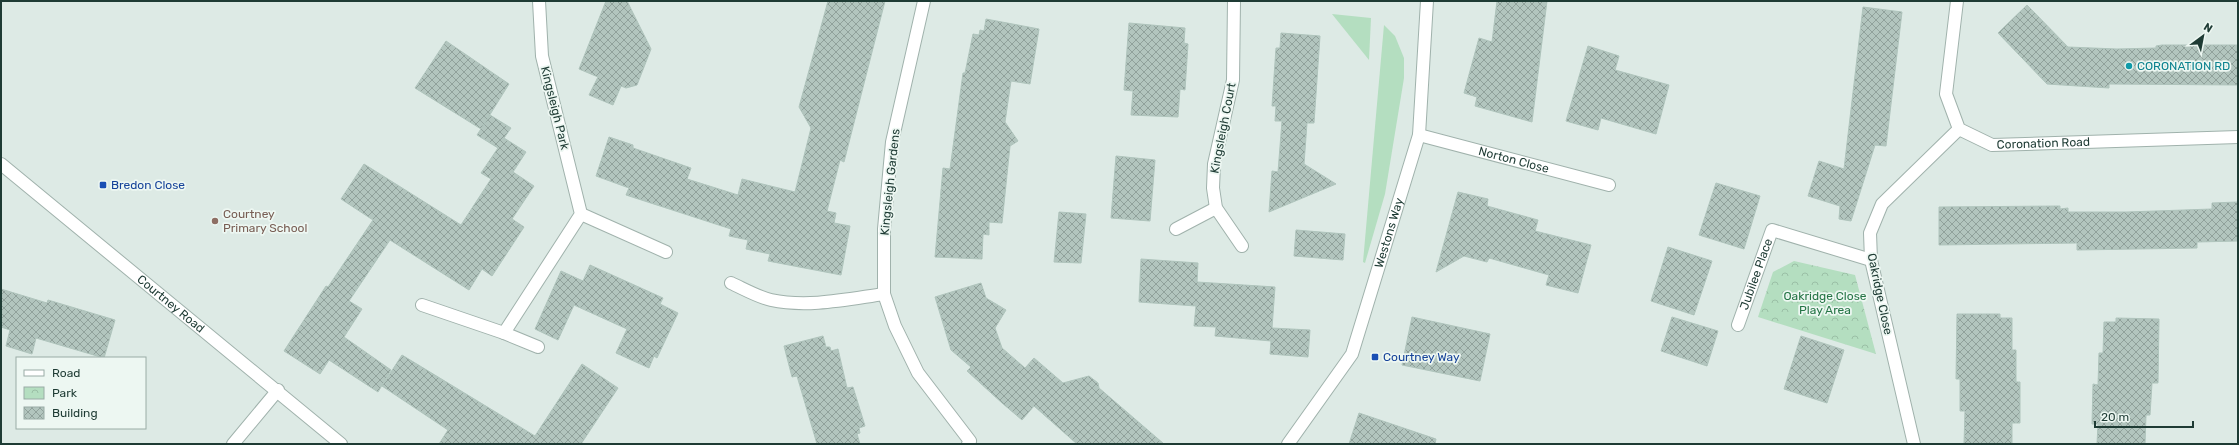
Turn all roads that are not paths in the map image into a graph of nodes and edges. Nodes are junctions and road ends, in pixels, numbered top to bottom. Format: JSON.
{"nodes":[{"id":1,"x":539,"y":1,"type":"edge"},
{"id":2,"x":924,"y":1,"type":"edge"},
{"id":3,"x":1234,"y":1,"type":"edge"},
{"id":4,"x":1427,"y":1,"type":"edge"},
{"id":5,"x":1957,"y":1,"type":"edge"},
{"id":6,"x":1959,"y":129,"type":"junction"},
{"id":7,"x":1418,"y":135,"type":"junction"},
{"id":8,"x":2238,"y":137,"type":"edge"},
{"id":9,"x":1,"y":164,"type":"edge"},
{"id":10,"x":1609,"y":185,"type":"dead end"},
{"id":11,"x":1216,"y":208,"type":"junction"},
{"id":12,"x":581,"y":214,"type":"junction"},
{"id":13,"x":1176,"y":229,"type":"dead end"},
{"id":14,"x":1242,"y":246,"type":"dead end"},
{"id":15,"x":666,"y":252,"type":"dead end"},
{"id":16,"x":1871,"y":260,"type":"junction"},
{"id":17,"x":731,"y":283,"type":"dead end"},
{"id":18,"x":884,"y":294,"type":"junction"},
{"id":19,"x":422,"y":305,"type":"dead end"},
{"id":20,"x":1738,"y":325,"type":"dead end"},
{"id":21,"x":504,"y":333,"type":"junction"},
{"id":22,"x":538,"y":347,"type":"dead end"},
{"id":23,"x":278,"y":390,"type":"junction"},
{"id":24,"x":971,"y":443,"type":"edge"},
{"id":25,"x":233,"y":444,"type":"edge"},
{"id":26,"x":341,"y":444,"type":"edge"},
{"id":27,"x":1288,"y":444,"type":"edge"},
{"id":28,"x":1914,"y":444,"type":"edge"}],
"edges":[{"from":1,"to":12,"type":"street","name":"Kingsleigh Park"},
{"from":2,"to":18,"type":"street","name":"Kingsleigh Gardens"},
{"from":3,"to":11,"type":"street","name":"Kingsleigh Court"},
{"from":4,"to":7,"type":"street","name":"Westons Way"},
{"from":5,"to":6,"type":"street"},
{"from":6,"to":8,"type":"street","name":"Coronation Road"},
{"from":6,"to":16,"type":"street","name":"Oakridge Close"},
{"from":7,"to":10,"type":"street","name":"Norton Close"},
{"from":7,"to":27,"type":"street","name":"Westons Way"},
{"from":9,"to":23,"type":"street","name":"Courtney Road"},
{"from":11,"to":13,"type":"street"},
{"from":11,"to":14,"type":"street","name":"Kingsleigh Court"},
{"from":12,"to":15,"type":"street"},
{"from":12,"to":21,"type":"street"},
{"from":16,"to":20,"type":"street","name":"Jubilee Place"},
{"from":16,"to":28,"type":"street","name":"Oakridge Close"},
{"from":17,"to":18,"type":"street"},
{"from":18,"to":24,"type":"street","name":"Kingsleigh Gardens"},
{"from":19,"to":21,"type":"street"},
{"from":21,"to":22,"type":"street"},
{"from":23,"to":25,"type":"street"},
{"from":23,"to":26,"type":"street","name":"Courtney Road"}]}
